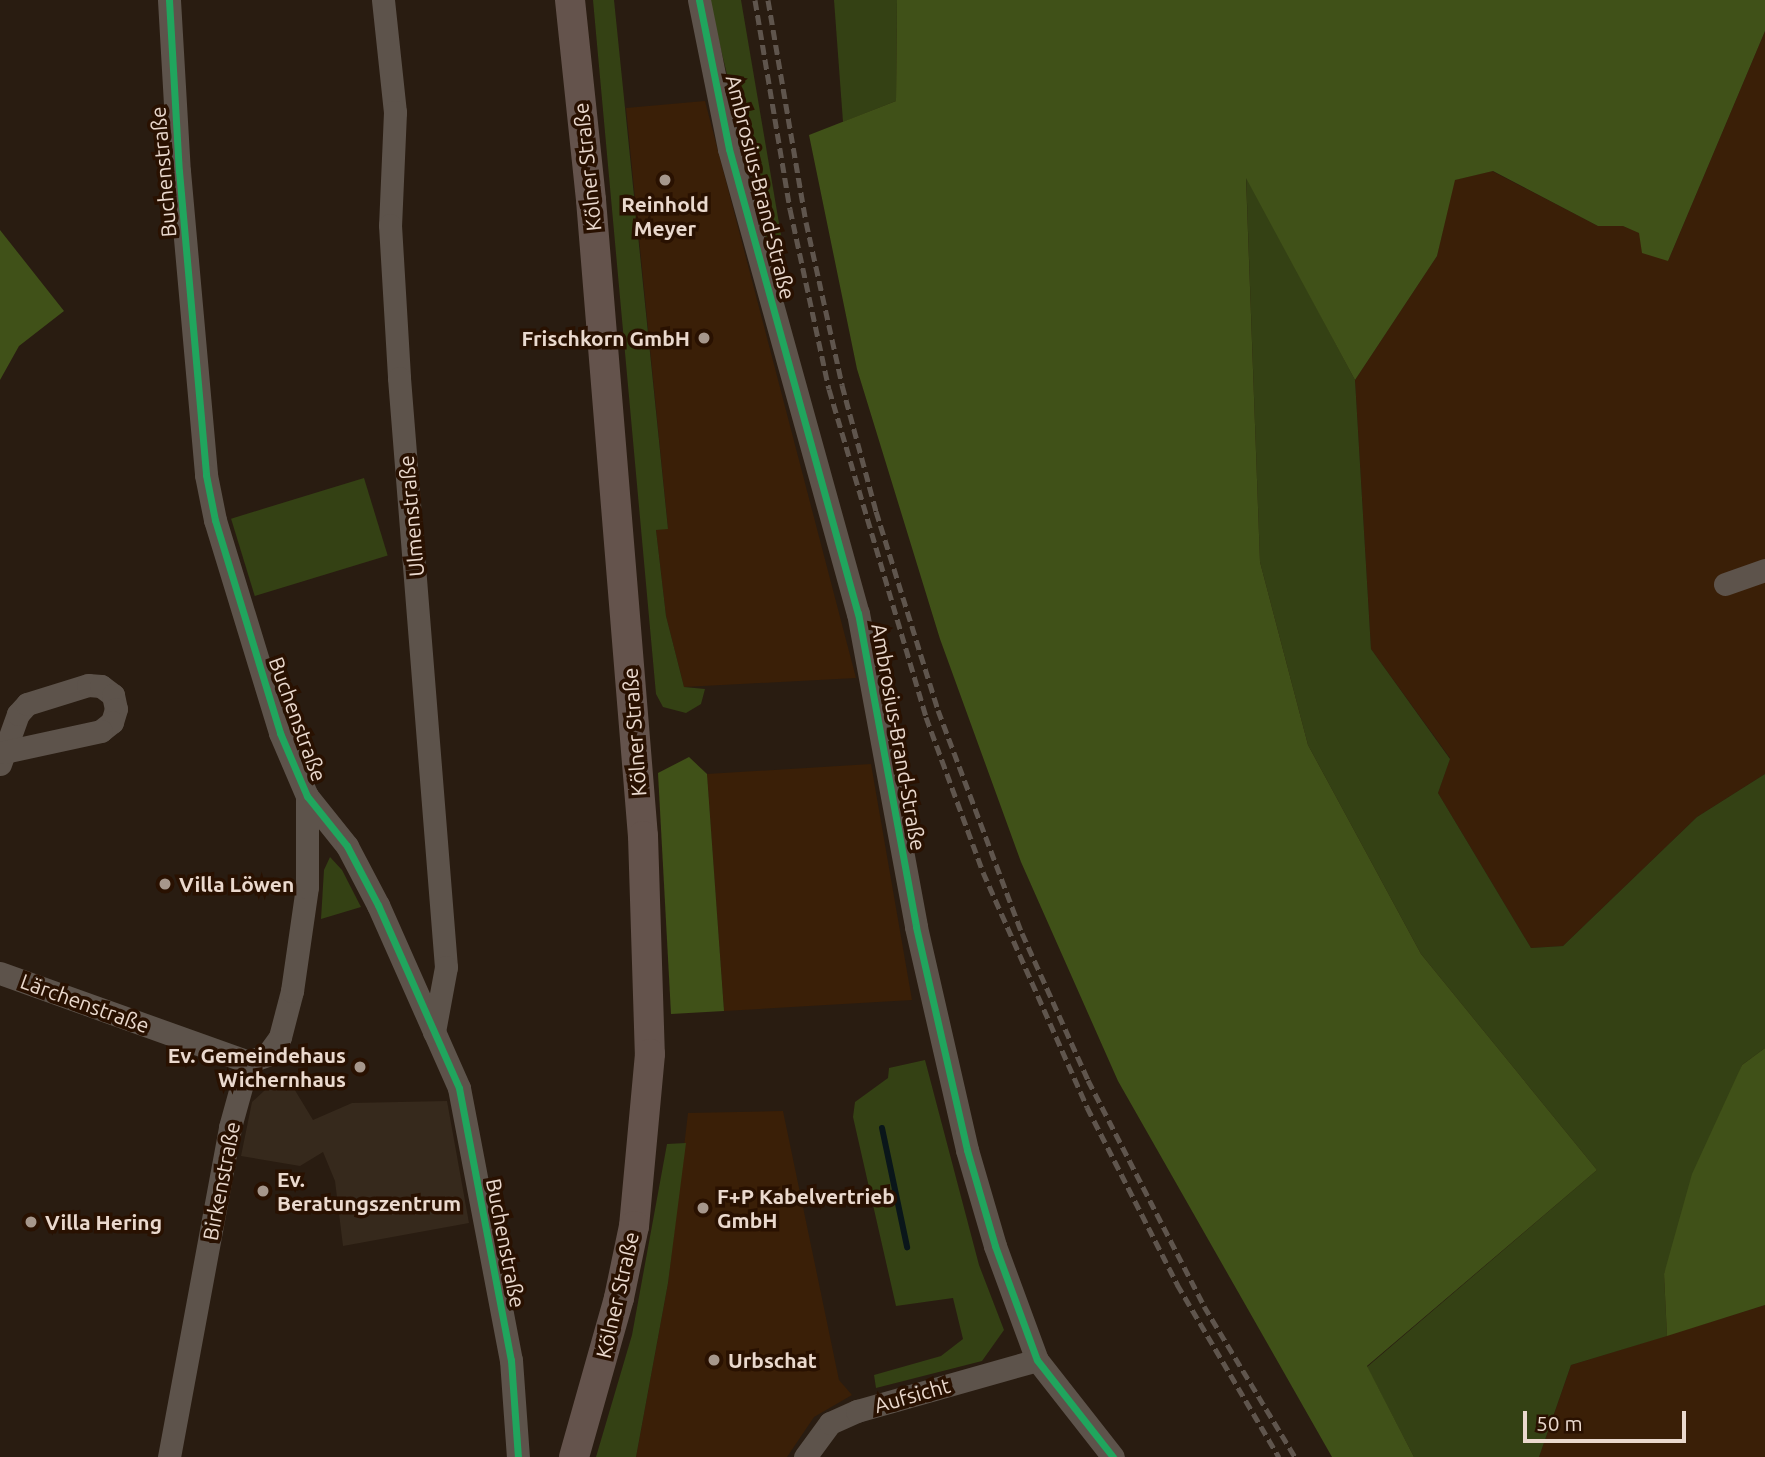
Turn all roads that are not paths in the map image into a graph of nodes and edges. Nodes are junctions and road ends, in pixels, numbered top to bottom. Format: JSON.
{"nodes":[{"id":1,"x":169,"y":0,"type":"edge"},
{"id":2,"x":383,"y":0,"type":"edge"},
{"id":3,"x":570,"y":0,"type":"edge"},
{"id":4,"x":699,"y":0,"type":"edge"},
{"id":5,"x":1765,"y":570,"type":"edge"},
{"id":6,"x":1725,"y":584,"type":"dead end"},
{"id":7,"x":2,"y":758,"type":"edge"},
{"id":8,"x":307,"y":796,"type":"junction"},
{"id":9,"x":0,"y":973,"type":"edge"},
{"id":10,"x":434,"y":1032,"type":"junction"},
{"id":11,"x":248,"y":1062,"type":"junction"},
{"id":12,"x":1037,"y":1360,"type":"junction"},
{"id":13,"x":169,"y":1457,"type":"edge"},
{"id":14,"x":518,"y":1457,"type":"edge"},
{"id":15,"x":574,"y":1457,"type":"edge"},
{"id":16,"x":805,"y":1457,"type":"edge"},
{"id":17,"x":1113,"y":1457,"type":"edge"}],
"edges":[{"from":1,"to":8,"type":"street","name":"Buchenstraße"},
{"from":2,"to":10,"type":"street","name":"Ulmenstraße"},
{"from":3,"to":15,"type":"main road","name":"Kölner Straße"},
{"from":4,"to":12,"type":"street","name":"Ambrosius-Brand-Straße"},
{"from":5,"to":6,"type":"street"},
{"from":7,"to":7,"type":"street"},
{"from":8,"to":10,"type":"street","name":"Buchenstraße"},
{"from":8,"to":11,"type":"street"},
{"from":9,"to":11,"type":"street","name":"Lärchenstraße"},
{"from":10,"to":14,"type":"street","name":"Buchenstraße"},
{"from":11,"to":13,"type":"street","name":"Birkenstraße"},
{"from":12,"to":16,"type":"street","name":"Aufsicht"},
{"from":12,"to":17,"type":"street","name":"Ambrosius-Brand-Straße"}]}
